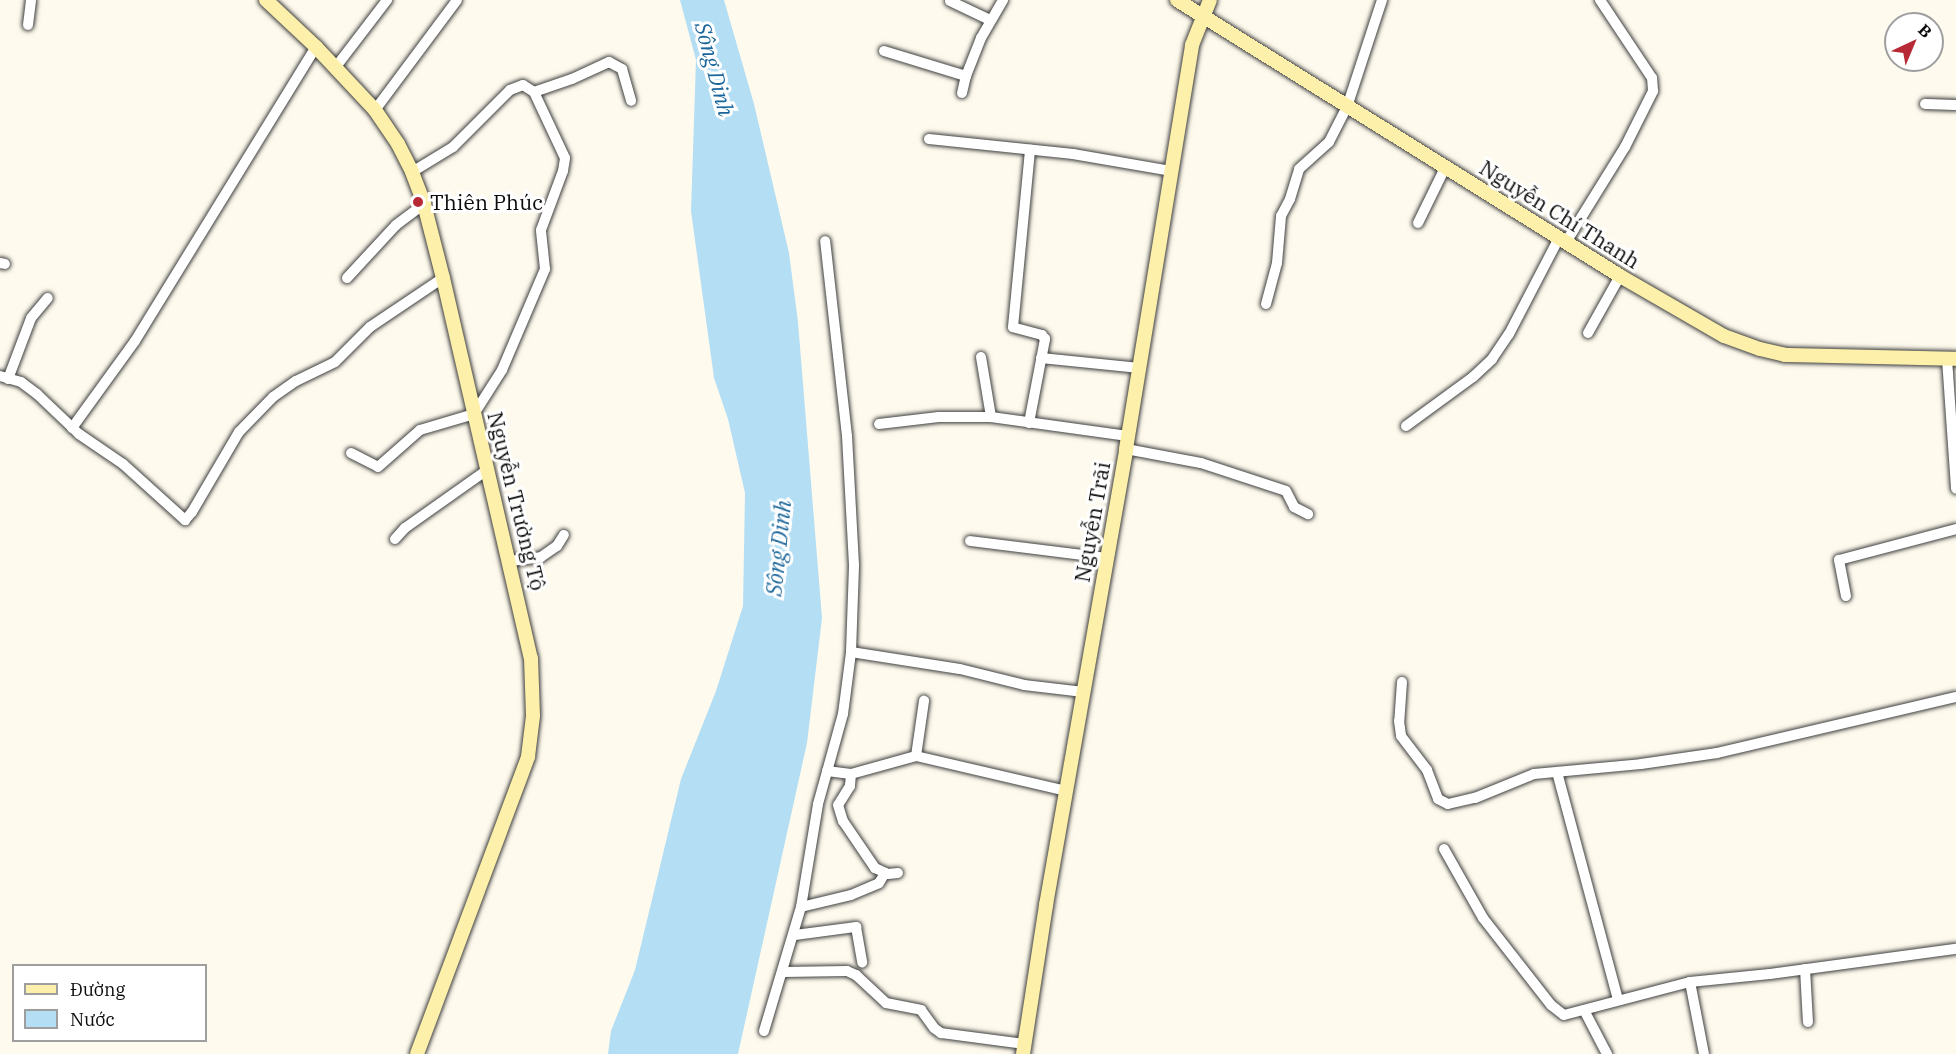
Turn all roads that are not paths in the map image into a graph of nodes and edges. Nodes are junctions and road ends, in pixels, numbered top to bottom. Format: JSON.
{"nodes":[{"id":1,"x":31,"y":0,"type":"edge"},
{"id":2,"x":266,"y":0,"type":"edge"},
{"id":3,"x":387,"y":0,"type":"edge"},
{"id":4,"x":457,"y":0,"type":"edge"},
{"id":5,"x":1003,"y":0,"type":"edge"},
{"id":6,"x":1177,"y":0,"type":"edge"},
{"id":7,"x":1210,"y":0,"type":"edge"},
{"id":8,"x":1382,"y":0,"type":"edge"},
{"id":9,"x":950,"y":1,"type":"edge"},
{"id":10,"x":1605,"y":1,"type":"edge"},
{"id":11,"x":1202,"y":16,"type":"junction"},
{"id":12,"x":990,"y":20,"type":"junction"},
{"id":13,"x":28,"y":25,"type":"dead end"},
{"id":14,"x":316,"y":47,"type":"junction"},
{"id":15,"x":884,"y":51,"type":"dead end"},
{"id":16,"x":335,"y":68,"type":"junction"},
{"id":17,"x":966,"y":76,"type":"junction"},
{"id":18,"x":534,"y":92,"type":"junction"},
{"id":19,"x":962,"y":93,"type":"dead end"},
{"id":20,"x":631,"y":100,"type":"dead end"},
{"id":21,"x":1925,"y":104,"type":"dead end"},
{"id":22,"x":1956,"y":105,"type":"edge"},
{"id":23,"x":1347,"y":107,"type":"junction"},
{"id":24,"x":375,"y":110,"type":"junction"},
{"id":25,"x":929,"y":139,"type":"dead end"},
{"id":26,"x":1030,"y":150,"type":"junction"},
{"id":27,"x":1445,"y":168,"type":"junction"},
{"id":28,"x":1172,"y":171,"type":"junction"},
{"id":29,"x":412,"y":172,"type":"junction"},
{"id":30,"x":424,"y":204,"type":"junction"},
{"id":31,"x":1418,"y":223,"type":"dead end"},
{"id":32,"x":1563,"y":240,"type":"junction"},
{"id":33,"x":825,"y":241,"type":"dead end"},
{"id":34,"x":1620,"y":276,"type":"junction"},
{"id":35,"x":347,"y":278,"type":"dead end"},
{"id":36,"x":443,"y":278,"type":"junction"},
{"id":37,"x":48,"y":298,"type":"dead end"},
{"id":38,"x":1266,"y":304,"type":"dead end"},
{"id":39,"x":1588,"y":333,"type":"dead end"},
{"id":40,"x":981,"y":357,"type":"dead end"},
{"id":41,"x":1041,"y":358,"type":"junction"},
{"id":42,"x":1951,"y":359,"type":"edge"},
{"id":43,"x":1139,"y":368,"type":"junction"},
{"id":44,"x":4,"y":377,"type":"edge"},
{"id":45,"x":474,"y":414,"type":"junction"},
{"id":46,"x":991,"y":417,"type":"junction"},
{"id":47,"x":1029,"y":423,"type":"junction"},
{"id":48,"x":879,"y":424,"type":"dead end"},
{"id":49,"x":1406,"y":426,"type":"dead end"},
{"id":50,"x":72,"y":428,"type":"junction"},
{"id":51,"x":1127,"y":443,"type":"junction"},
{"id":52,"x":351,"y":453,"type":"dead end"},
{"id":53,"x":487,"y":470,"type":"junction"},
{"id":54,"x":1956,"y":489,"type":"edge"},
{"id":55,"x":1308,"y":514,"type":"dead end"},
{"id":56,"x":1956,"y":529,"type":"edge"},
{"id":57,"x":564,"y":535,"type":"dead end"},
{"id":58,"x":395,"y":538,"type":"dead end"},
{"id":59,"x":970,"y":541,"type":"dead end"},
{"id":60,"x":1106,"y":558,"type":"junction"},
{"id":61,"x":510,"y":561,"type":"junction"},
{"id":62,"x":1846,"y":596,"type":"dead end"},
{"id":63,"x":851,"y":652,"type":"junction"},
{"id":64,"x":1402,"y":682,"type":"dead end"},
{"id":65,"x":1084,"y":692,"type":"junction"},
{"id":66,"x":1956,"y":697,"type":"edge"},
{"id":67,"x":924,"y":701,"type":"dead end"},
{"id":68,"x":916,"y":756,"type":"junction"},
{"id":69,"x":827,"y":771,"type":"junction"},
{"id":70,"x":1557,"y":772,"type":"junction"},
{"id":71,"x":851,"y":774,"type":"junction"},
{"id":72,"x":1067,"y":791,"type":"junction"},
{"id":73,"x":1444,"y":849,"type":"dead end"},
{"id":74,"x":885,"y":873,"type":"junction"},
{"id":75,"x":898,"y":873,"type":"dead end"},
{"id":76,"x":801,"y":908,"type":"junction"},
{"id":77,"x":795,"y":935,"type":"junction"},
{"id":78,"x":1956,"y":949,"type":"edge"},
{"id":79,"x":862,"y":962,"type":"dead end"},
{"id":80,"x":1804,"y":969,"type":"junction"},
{"id":81,"x":783,"y":972,"type":"junction"},
{"id":82,"x":1690,"y":982,"type":"junction"},
{"id":83,"x":1618,"y":1000,"type":"junction"},
{"id":84,"x":1584,"y":1010,"type":"junction"},
{"id":85,"x":1808,"y":1022,"type":"dead end"},
{"id":86,"x":764,"y":1031,"type":"dead end"},
{"id":87,"x":1024,"y":1049,"type":"edge"},
{"id":88,"x":417,"y":1054,"type":"edge"},
{"id":89,"x":1607,"y":1054,"type":"edge"},
{"id":90,"x":1704,"y":1054,"type":"edge"}],
"edges":[{"from":1,"to":13,"type":"street"},
{"from":2,"to":14,"type":"main road","name":"Nguyễn Trường Tộ"},
{"from":3,"to":16,"type":"street"},
{"from":4,"to":24,"type":"street"},
{"from":5,"to":12,"type":"street"},
{"from":6,"to":11,"type":"main road","name":"Nguyễn Chí Thanh"},
{"from":7,"to":11,"type":"main road","name":"Nguyễn Trãi"},
{"from":8,"to":23,"type":"street"},
{"from":9,"to":12,"type":"street"},
{"from":10,"to":32,"type":"street"},
{"from":11,"to":23,"type":"main road","name":"Nguyễn Chí Thanh"},
{"from":11,"to":28,"type":"main road","name":"Nguyễn Trãi"},
{"from":12,"to":17,"type":"street"},
{"from":14,"to":16,"type":"main road","name":"Nguyễn Trường Tộ"},
{"from":14,"to":50,"type":"street"},
{"from":15,"to":17,"type":"street"},
{"from":16,"to":24,"type":"main road","name":"Nguyễn Trường Tộ"},
{"from":17,"to":19,"type":"street"},
{"from":18,"to":20,"type":"street"},
{"from":18,"to":29,"type":"street"},
{"from":18,"to":45,"type":"street"},
{"from":21,"to":22,"type":"street"},
{"from":23,"to":27,"type":"main road","name":"Nguyễn Chí Thanh"},
{"from":23,"to":38,"type":"street"},
{"from":24,"to":29,"type":"main road","name":"Nguyễn Trường Tộ"},
{"from":25,"to":26,"type":"street"},
{"from":26,"to":28,"type":"street"},
{"from":26,"to":41,"type":"street"},
{"from":27,"to":31,"type":"street"},
{"from":27,"to":32,"type":"main road","name":"Nguyễn Chí Thanh"},
{"from":28,"to":43,"type":"main road","name":"Nguyễn Trãi"},
{"from":29,"to":30,"type":"main road","name":"Nguyễn Trường Tộ"},
{"from":30,"to":35,"type":"street"},
{"from":30,"to":36,"type":"main road","name":"Nguyễn Trường Tộ"},
{"from":32,"to":34,"type":"main road","name":"Nguyễn Chí Thanh"},
{"from":32,"to":49,"type":"street"},
{"from":33,"to":63,"type":"street"},
{"from":34,"to":39,"type":"street"},
{"from":34,"to":42,"type":"main road","name":"Nguyễn Chí Thanh"},
{"from":36,"to":45,"type":"main road","name":"Nguyễn Trường Tộ"},
{"from":36,"to":50,"type":"street"},
{"from":37,"to":44,"type":"street"},
{"from":40,"to":46,"type":"street"},
{"from":41,"to":43,"type":"street"},
{"from":41,"to":47,"type":"street"},
{"from":42,"to":54,"type":"street"},
{"from":43,"to":51,"type":"main road","name":"Nguyễn Trãi"},
{"from":44,"to":50,"type":"street"},
{"from":45,"to":52,"type":"street"},
{"from":45,"to":53,"type":"main road","name":"Nguyễn Trường Tộ"},
{"from":46,"to":47,"type":"street"},
{"from":46,"to":48,"type":"street"},
{"from":47,"to":51,"type":"street"},
{"from":51,"to":55,"type":"street"},
{"from":51,"to":60,"type":"main road","name":"Nguyễn Trãi"},
{"from":53,"to":58,"type":"street"},
{"from":53,"to":61,"type":"main road","name":"Nguyễn Trường Tộ"},
{"from":56,"to":62,"type":"street"},
{"from":57,"to":61,"type":"street"},
{"from":59,"to":60,"type":"street"},
{"from":60,"to":65,"type":"main road","name":"Nguyễn Trãi"},
{"from":61,"to":88,"type":"main road","name":"Nguyễn Trường Tộ"},
{"from":63,"to":65,"type":"street"},
{"from":63,"to":69,"type":"street"},
{"from":64,"to":70,"type":"street"},
{"from":65,"to":72,"type":"main road","name":"Nguyễn Trãi"},
{"from":66,"to":70,"type":"street"},
{"from":67,"to":68,"type":"street"},
{"from":68,"to":71,"type":"street"},
{"from":68,"to":72,"type":"street"},
{"from":69,"to":71,"type":"street"},
{"from":69,"to":76,"type":"street"},
{"from":70,"to":83,"type":"street"},
{"from":71,"to":74,"type":"street"},
{"from":72,"to":87,"type":"main road","name":"Nguyễn Trãi"},
{"from":73,"to":84,"type":"street"},
{"from":74,"to":75,"type":"street"},
{"from":74,"to":76,"type":"street"},
{"from":76,"to":77,"type":"street"},
{"from":77,"to":79,"type":"street"},
{"from":77,"to":81,"type":"street"},
{"from":78,"to":80,"type":"street"},
{"from":80,"to":82,"type":"street"},
{"from":80,"to":85,"type":"street"},
{"from":81,"to":86,"type":"street"},
{"from":81,"to":87,"type":"street"},
{"from":82,"to":83,"type":"street"},
{"from":82,"to":90,"type":"street"},
{"from":83,"to":84,"type":"street"},
{"from":84,"to":89,"type":"street"}]}
